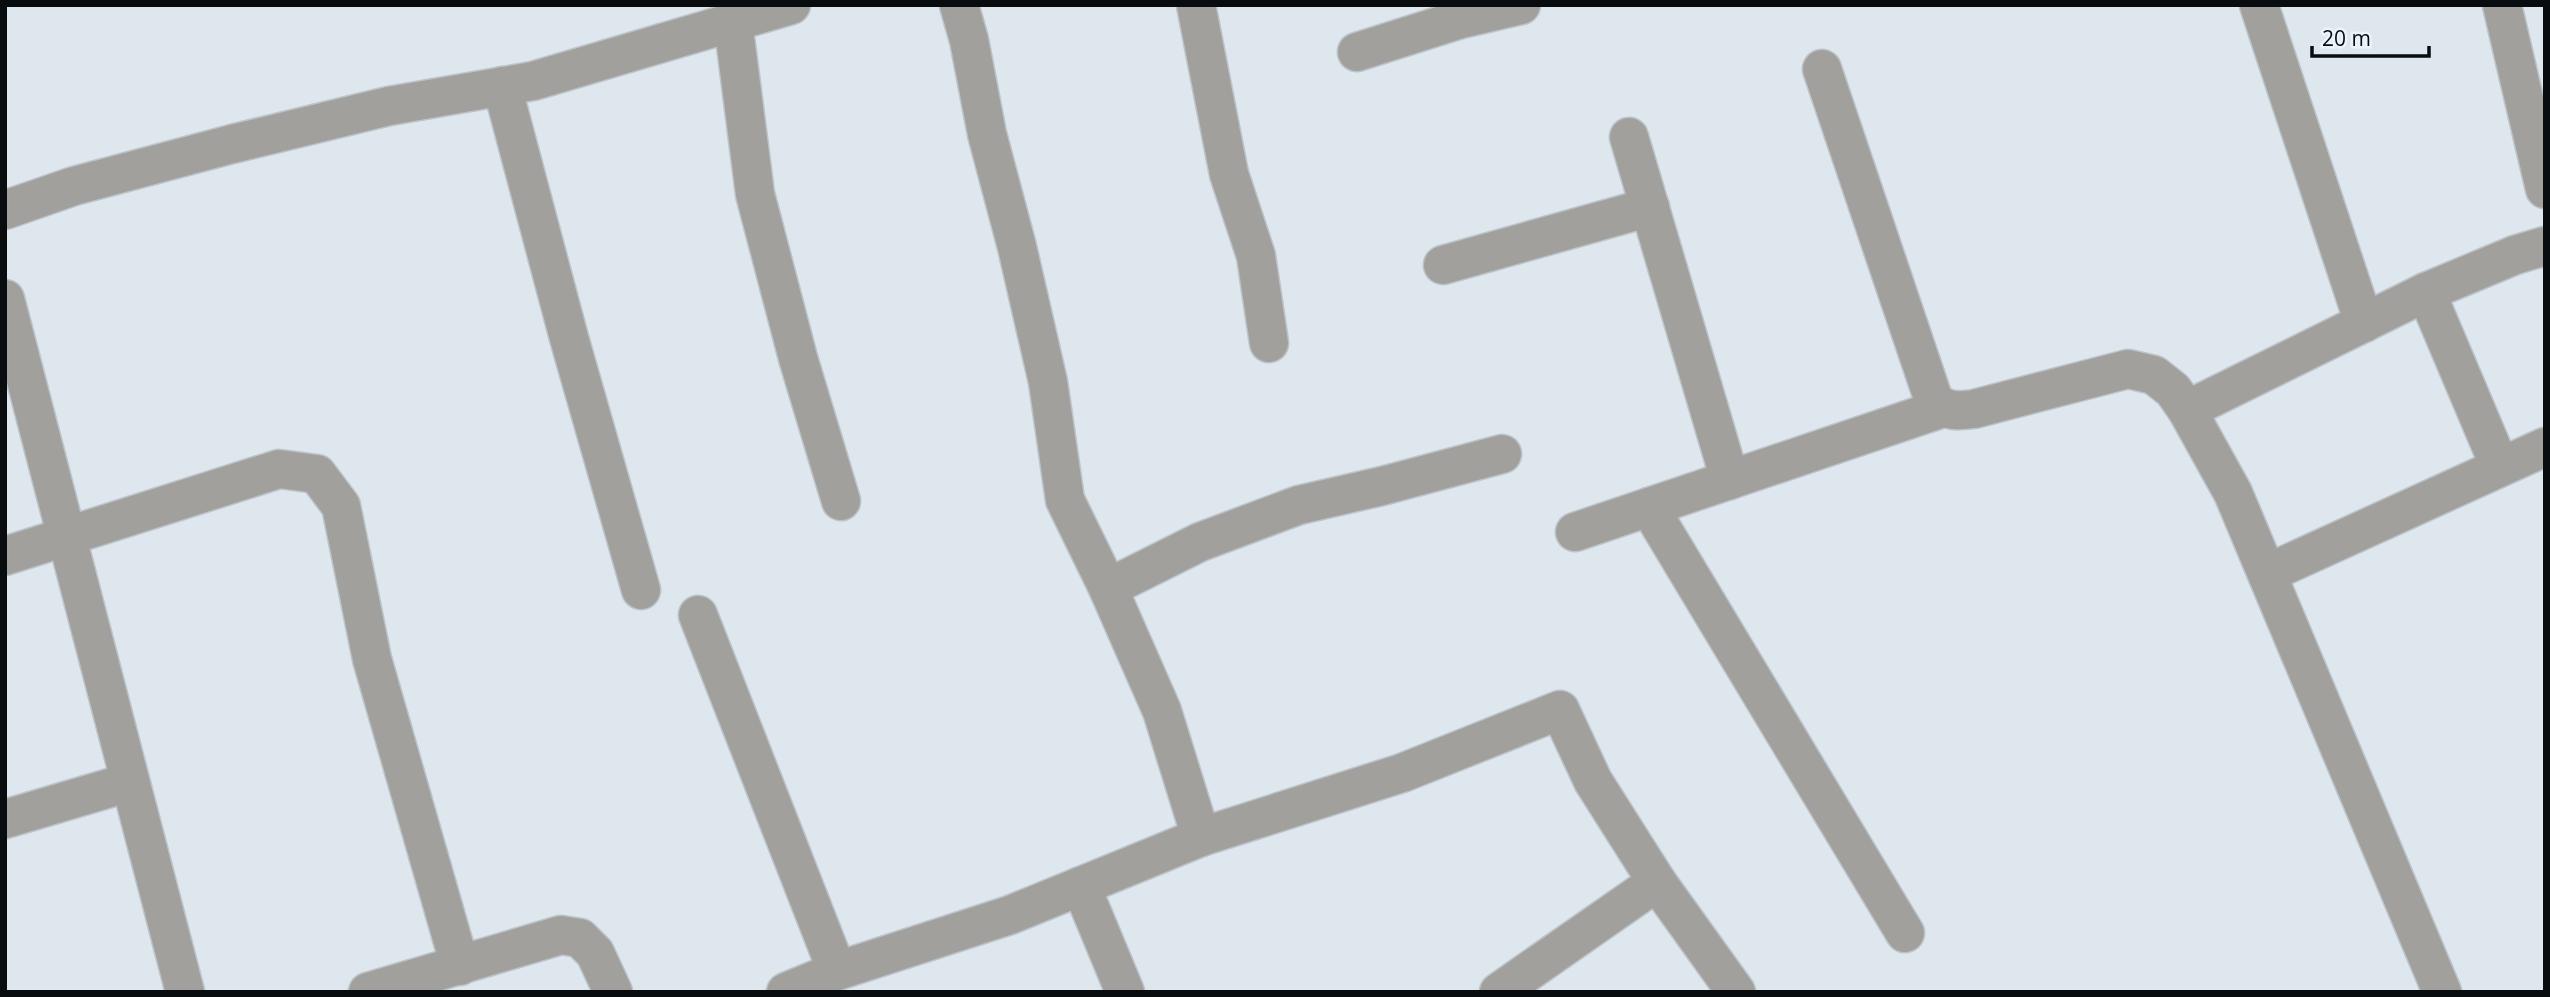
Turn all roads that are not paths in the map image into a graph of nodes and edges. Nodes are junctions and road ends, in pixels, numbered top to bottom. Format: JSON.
{"nodes":[{"id":1,"x":791,"y":5,"type":"edge"},
{"id":2,"x":959,"y":5,"type":"edge"},
{"id":3,"x":1196,"y":5,"type":"edge"},
{"id":4,"x":1521,"y":5,"type":"edge"},
{"id":5,"x":2259,"y":5,"type":"edge"},
{"id":6,"x":2502,"y":5,"type":"edge"},
{"id":7,"x":1459,"y":12,"type":"edge"},
{"id":8,"x":733,"y":22,"type":"junction"},
{"id":9,"x":1357,"y":52,"type":"dead end"},
{"id":10,"x":1822,"y":69,"type":"dead end"},
{"id":11,"x":502,"y":86,"type":"junction"},
{"id":12,"x":1629,"y":137,"type":"dead end"},
{"id":13,"x":2545,"y":189,"type":"edge"},
{"id":14,"x":1650,"y":208,"type":"junction"},
{"id":15,"x":5,"y":210,"type":"edge"},
{"id":16,"x":2545,"y":246,"type":"edge"},
{"id":17,"x":1443,"y":265,"type":"dead end"},
{"id":18,"x":2426,"y":292,"type":"junction"},
{"id":19,"x":5,"y":299,"type":"edge"},
{"id":20,"x":2364,"y":323,"type":"junction"},
{"id":21,"x":1269,"y":343,"type":"dead end"},
{"id":22,"x":1943,"y":408,"type":"junction"},
{"id":23,"x":2187,"y":410,"type":"junction"},
{"id":24,"x":2545,"y":447,"type":"edge"},
{"id":25,"x":1502,"y":454,"type":"dead end"},
{"id":26,"x":2500,"y":467,"type":"junction"},
{"id":27,"x":1730,"y":480,"type":"junction"},
{"id":28,"x":842,"y":501,"type":"dead end"},
{"id":29,"x":1649,"y":507,"type":"junction"},
{"id":30,"x":1574,"y":532,"type":"dead end"},
{"id":31,"x":68,"y":538,"type":"junction"},
{"id":32,"x":5,"y":556,"type":"edge"},
{"id":33,"x":2268,"y":573,"type":"junction"},
{"id":34,"x":1108,"y":587,"type":"junction"},
{"id":35,"x":641,"y":590,"type":"dead end"},
{"id":36,"x":698,"y":615,"type":"dead end"},
{"id":37,"x":130,"y":782,"type":"junction"},
{"id":38,"x":5,"y":819,"type":"edge"},
{"id":39,"x":1201,"y":837,"type":"junction"},
{"id":40,"x":1657,"y":882,"type":"junction"},
{"id":41,"x":1081,"y":886,"type":"junction"},
{"id":42,"x":1905,"y":933,"type":"dead end"},
{"id":43,"x":837,"y":971,"type":"junction"},
{"id":44,"x":448,"y":976,"type":"edge"},
{"id":45,"x":185,"y":992,"type":"edge"},
{"id":46,"x":368,"y":992,"type":"edge"},
{"id":47,"x":613,"y":992,"type":"edge"},
{"id":48,"x":786,"y":992,"type":"edge"},
{"id":49,"x":1125,"y":992,"type":"edge"},
{"id":50,"x":1499,"y":992,"type":"edge"},
{"id":51,"x":1736,"y":992,"type":"edge"},
{"id":52,"x":2442,"y":992,"type":"edge"}],
"edges":[{"from":1,"to":8,"type":"street"},
{"from":2,"to":34,"type":"street"},
{"from":3,"to":21,"type":"street"},
{"from":4,"to":7,"type":"street"},
{"from":5,"to":20,"type":"street"},
{"from":6,"to":13,"type":"street"},
{"from":7,"to":9,"type":"street"},
{"from":8,"to":11,"type":"street"},
{"from":8,"to":28,"type":"street"},
{"from":10,"to":22,"type":"street"},
{"from":11,"to":15,"type":"street"},
{"from":11,"to":35,"type":"street"},
{"from":12,"to":14,"type":"street"},
{"from":14,"to":17,"type":"street"},
{"from":14,"to":27,"type":"street"},
{"from":16,"to":18,"type":"street"},
{"from":18,"to":20,"type":"street"},
{"from":18,"to":26,"type":"street"},
{"from":19,"to":31,"type":"street"},
{"from":20,"to":23,"type":"street"},
{"from":22,"to":23,"type":"street"},
{"from":22,"to":27,"type":"street"},
{"from":23,"to":33,"type":"street"},
{"from":24,"to":26,"type":"street"},
{"from":25,"to":34,"type":"street"},
{"from":26,"to":33,"type":"street"},
{"from":27,"to":29,"type":"street"},
{"from":29,"to":30,"type":"street"},
{"from":29,"to":42,"type":"street"},
{"from":31,"to":32,"type":"street"},
{"from":31,"to":37,"type":"street"},
{"from":31,"to":44,"type":"street"},
{"from":33,"to":52,"type":"street"},
{"from":34,"to":39,"type":"street"},
{"from":36,"to":43,"type":"street"},
{"from":37,"to":38,"type":"street"},
{"from":37,"to":45,"type":"street"},
{"from":39,"to":40,"type":"street"},
{"from":39,"to":41,"type":"street"},
{"from":40,"to":50,"type":"street"},
{"from":40,"to":51,"type":"street"},
{"from":41,"to":43,"type":"street"},
{"from":41,"to":49,"type":"street"},
{"from":43,"to":48,"type":"street"},
{"from":44,"to":46,"type":"street"},
{"from":44,"to":47,"type":"street"}]}
